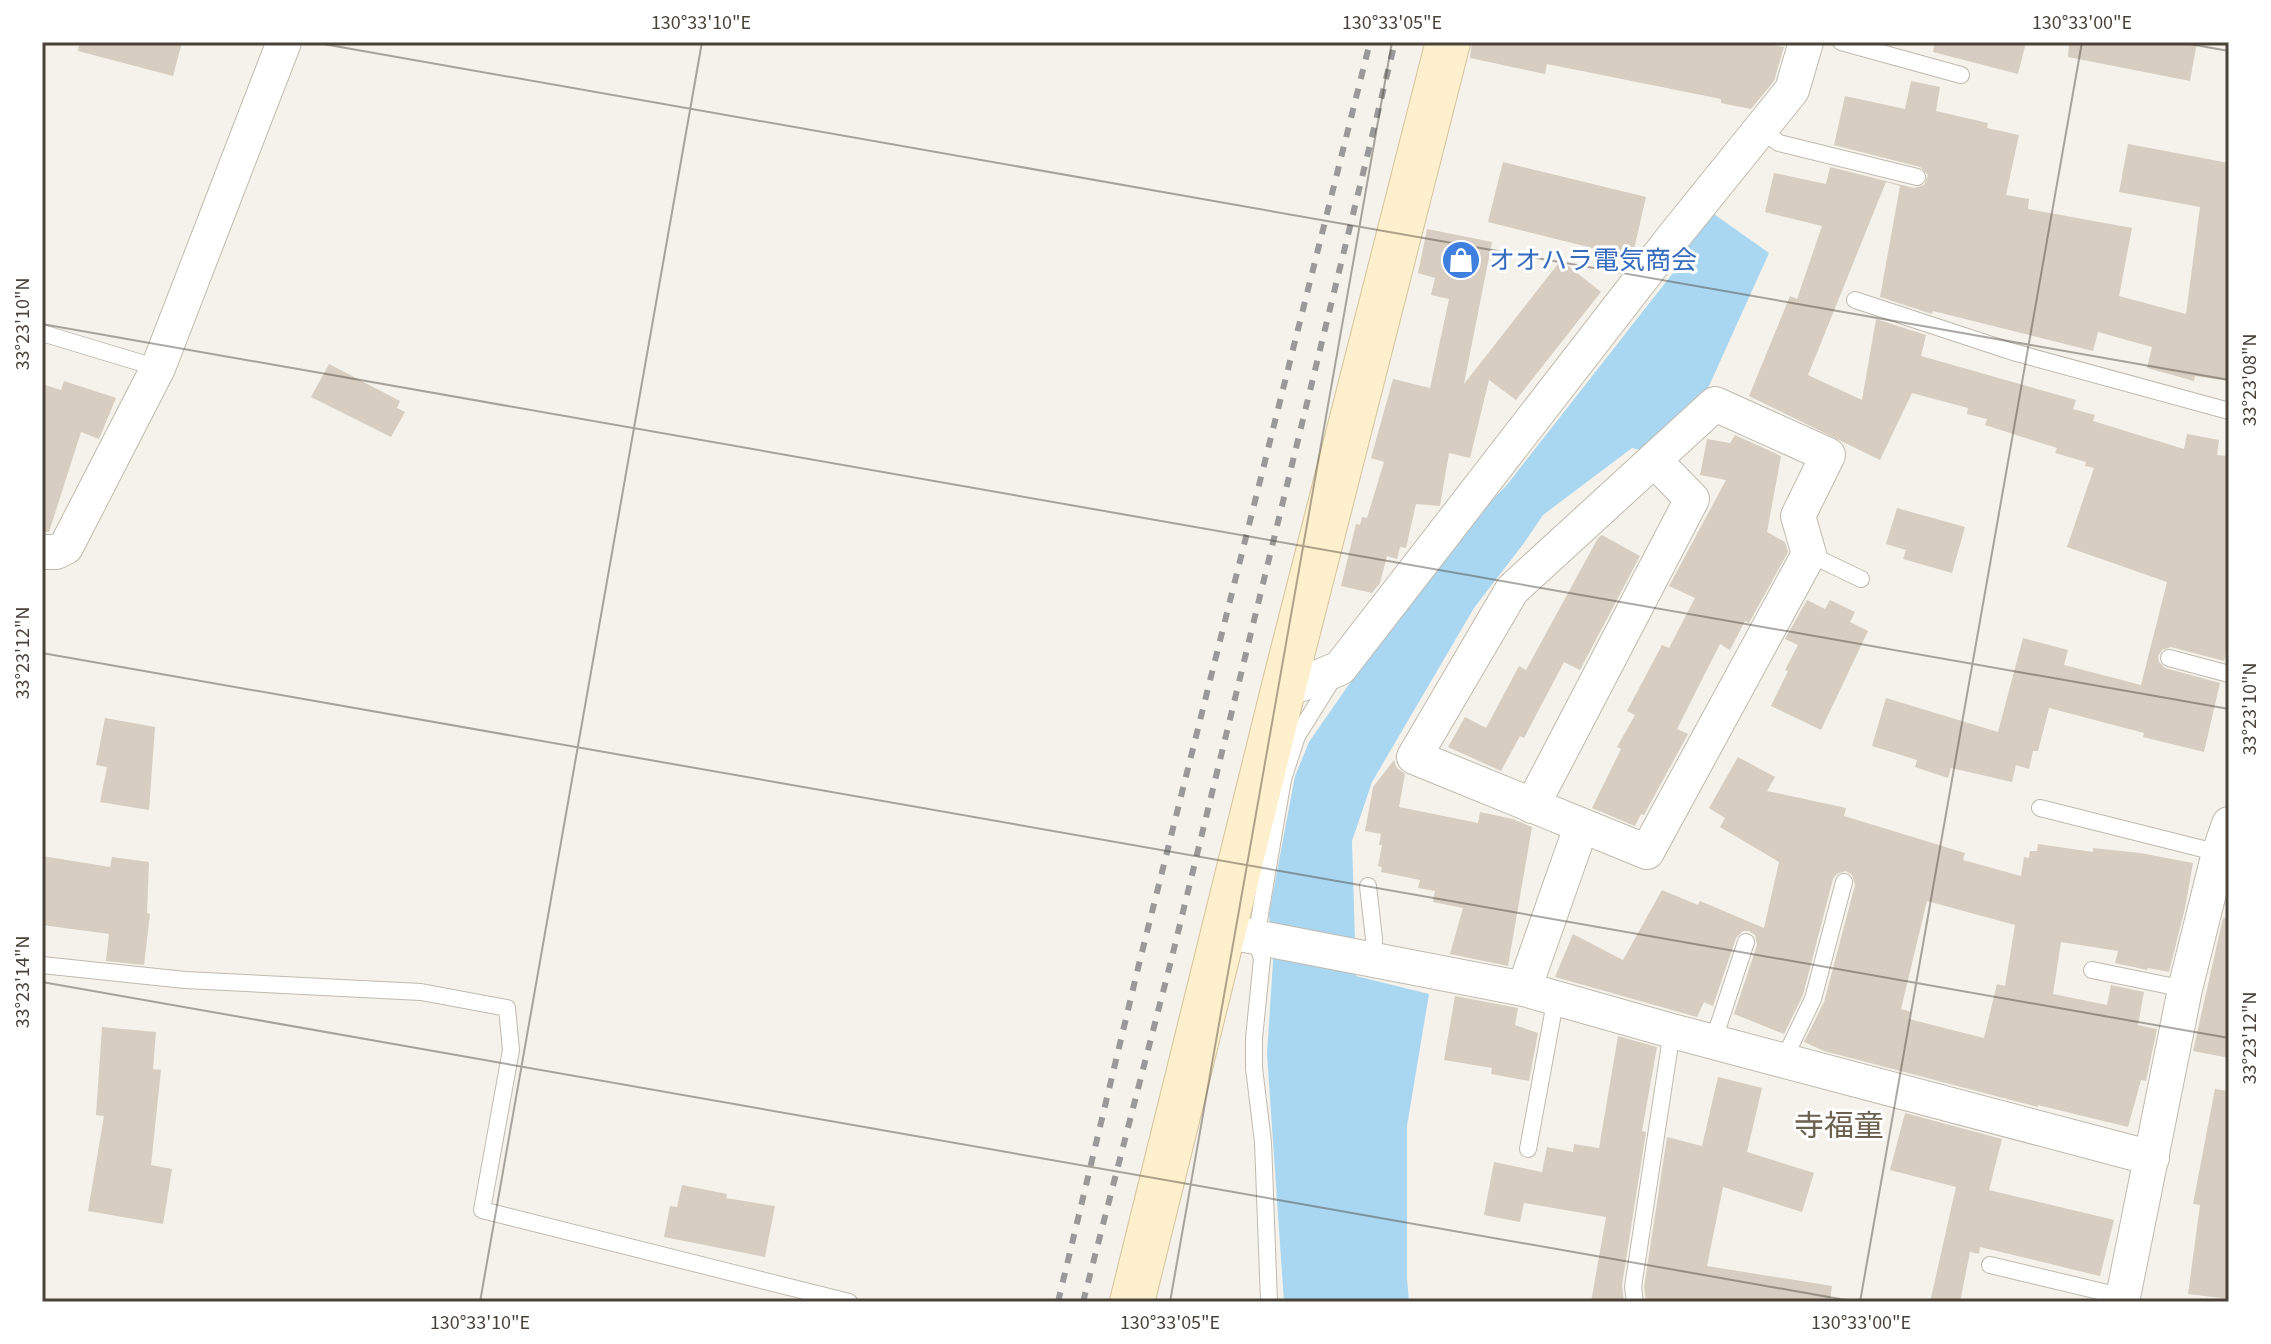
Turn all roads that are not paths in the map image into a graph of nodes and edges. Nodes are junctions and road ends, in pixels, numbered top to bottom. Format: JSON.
{"nodes":[{"id":1,"x":284,"y":42,"type":"edge"},
{"id":2,"x":1448,"y":42,"type":"edge"},
{"id":3,"x":1806,"y":42,"type":"edge"},
{"id":4,"x":1841,"y":42,"type":"edge"},
{"id":5,"x":1961,"y":75,"type":"dead end"},
{"id":6,"x":1760,"y":129,"type":"junction"},
{"id":7,"x":1917,"y":177,"type":"dead end"},
{"id":8,"x":1855,"y":300,"type":"dead end"},
{"id":9,"x":42,"y":333,"type":"edge"},
{"id":10,"x":158,"y":368,"type":"junction"},
{"id":11,"x":2229,"y":411,"type":"edge"},
{"id":12,"x":1654,"y":460,"type":"junction"},
{"id":13,"x":42,"y":552,"type":"edge"},
{"id":14,"x":1809,"y":554,"type":"junction"},
{"id":15,"x":1861,"y":579,"type":"dead end"},
{"id":16,"x":2169,"y":658,"type":"dead end"},
{"id":17,"x":1340,"y":668,"type":"junction"},
{"id":18,"x":2229,"y":674,"type":"edge"},
{"id":19,"x":1285,"y":682,"type":"junction"},
{"id":20,"x":1532,"y":806,"type":"junction"},
{"id":21,"x":2040,"y":808,"type":"dead end"},
{"id":22,"x":1581,"y":827,"type":"junction"},
{"id":23,"x":2225,"y":837,"type":"edge"},
{"id":24,"x":1844,"y":882,"type":"dead end"},
{"id":25,"x":1368,"y":886,"type":"dead end"},
{"id":26,"x":1240,"y":934,"type":"junction"},
{"id":27,"x":1746,"y":942,"type":"dead end"},
{"id":28,"x":1373,"y":961,"type":"junction"},
{"id":29,"x":42,"y":965,"type":"edge"},
{"id":30,"x":2092,"y":970,"type":"dead end"},
{"id":31,"x":2185,"y":989,"type":"junction"},
{"id":32,"x":1540,"y":993,"type":"junction"},
{"id":33,"x":1672,"y":1031,"type":"junction"},
{"id":34,"x":1713,"y":1042,"type":"junction"},
{"id":35,"x":1783,"y":1061,"type":"junction"},
{"id":36,"x":1528,"y":1149,"type":"dead end"},
{"id":37,"x":2152,"y":1158,"type":"junction"},
{"id":38,"x":1990,"y":1265,"type":"dead end"},
{"id":39,"x":2123,"y":1299,"type":"edge"},
{"id":40,"x":849,"y":1302,"type":"edge"},
{"id":41,"x":1132,"y":1302,"type":"edge"},
{"id":42,"x":1269,"y":1302,"type":"edge"},
{"id":43,"x":1635,"y":1302,"type":"edge"}],
"edges":[{"from":1,"to":10,"type":"street"},
{"from":2,"to":19,"type":"street"},
{"from":3,"to":6,"type":"street"},
{"from":4,"to":5,"type":"lane"},
{"from":6,"to":7,"type":"lane"},
{"from":6,"to":17,"type":"street"},
{"from":8,"to":11,"type":"lane"},
{"from":9,"to":10,"type":"lane"},
{"from":10,"to":13,"type":"street"},
{"from":12,"to":14,"type":"street"},
{"from":12,"to":20,"type":"street"},
{"from":12,"to":20,"type":"street"},
{"from":14,"to":15,"type":"lane"},
{"from":14,"to":22,"type":"street"},
{"from":16,"to":18,"type":"lane"},
{"from":17,"to":19,"type":"street"},
{"from":17,"to":26,"type":"lane"},
{"from":19,"to":26,"type":"street"},
{"from":20,"to":22,"type":"street"},
{"from":21,"to":23,"type":"lane"},
{"from":22,"to":32,"type":"street"},
{"from":23,"to":31,"type":"street"},
{"from":24,"to":35,"type":"lane"},
{"from":25,"to":28,"type":"lane"},
{"from":26,"to":28,"type":"street"},
{"from":26,"to":41,"type":"street"},
{"from":26,"to":42,"type":"lane"},
{"from":27,"to":34,"type":"lane"},
{"from":28,"to":32,"type":"street"},
{"from":29,"to":40,"type":"lane"},
{"from":30,"to":31,"type":"lane"},
{"from":31,"to":37,"type":"street"},
{"from":32,"to":33,"type":"street"},
{"from":32,"to":36,"type":"lane"},
{"from":33,"to":34,"type":"street"},
{"from":33,"to":43,"type":"lane"},
{"from":34,"to":35,"type":"street"},
{"from":35,"to":37,"type":"street"},
{"from":37,"to":39,"type":"street"},
{"from":38,"to":39,"type":"lane"}]}
